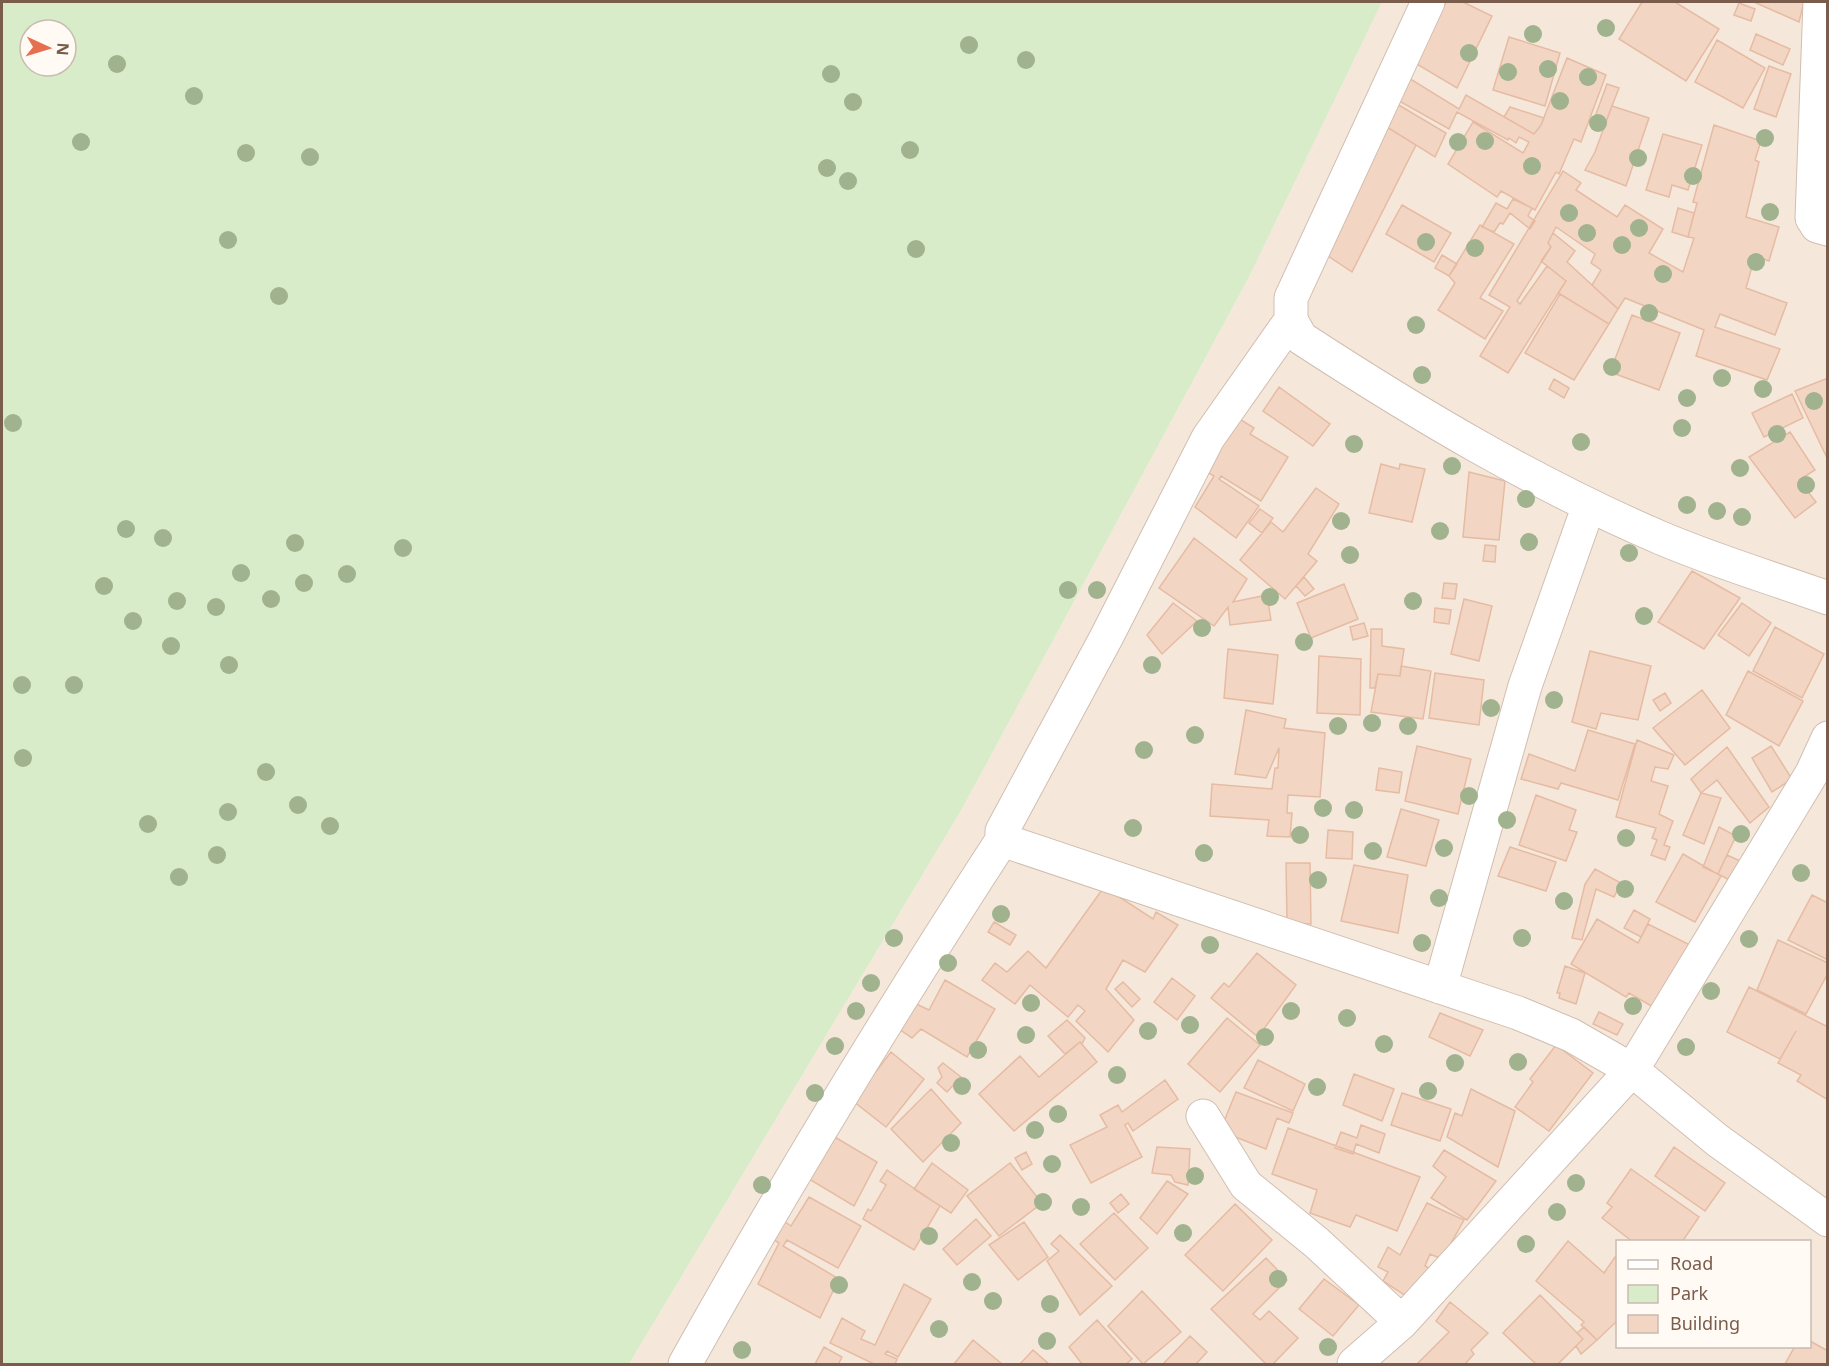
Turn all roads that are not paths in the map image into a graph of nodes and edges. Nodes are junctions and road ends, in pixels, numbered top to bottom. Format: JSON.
{"nodes":[{"id":1,"x":1428,"y":2,"type":"edge"},
{"id":2,"x":1820,"y":2,"type":"edge"},
{"id":3,"x":1827,"y":231,"type":"edge"},
{"id":4,"x":1291,"y":320,"type":"junction"},
{"id":5,"x":1589,"y":505,"type":"junction"},
{"id":6,"x":1827,"y":598,"type":"edge"},
{"id":7,"x":1827,"y":738,"type":"edge"},
{"id":8,"x":1002,"y":840,"type":"junction"},
{"id":9,"x":1440,"y":987,"type":"junction"},
{"id":10,"x":1632,"y":1070,"type":"junction"},
{"id":11,"x":1203,"y":1116,"type":"dead end"},
{"id":12,"x":1827,"y":1220,"type":"edge"},
{"id":13,"x":1402,"y":1322,"type":"junction"},
{"id":14,"x":1366,"y":1361,"type":"edge"},
{"id":15,"x":686,"y":1365,"type":"edge"}],
"edges":[{"from":1,"to":4,"type":"street"},
{"from":2,"to":3,"type":"street"},
{"from":4,"to":5,"type":"street"},
{"from":4,"to":8,"type":"street"},
{"from":5,"to":6,"type":"street"},
{"from":5,"to":9,"type":"street"},
{"from":7,"to":10,"type":"street"},
{"from":8,"to":9,"type":"street"},
{"from":8,"to":15,"type":"street"},
{"from":9,"to":10,"type":"street"},
{"from":10,"to":12,"type":"street"},
{"from":10,"to":13,"type":"street"},
{"from":11,"to":13,"type":"street"},
{"from":13,"to":14,"type":"street"}]}
